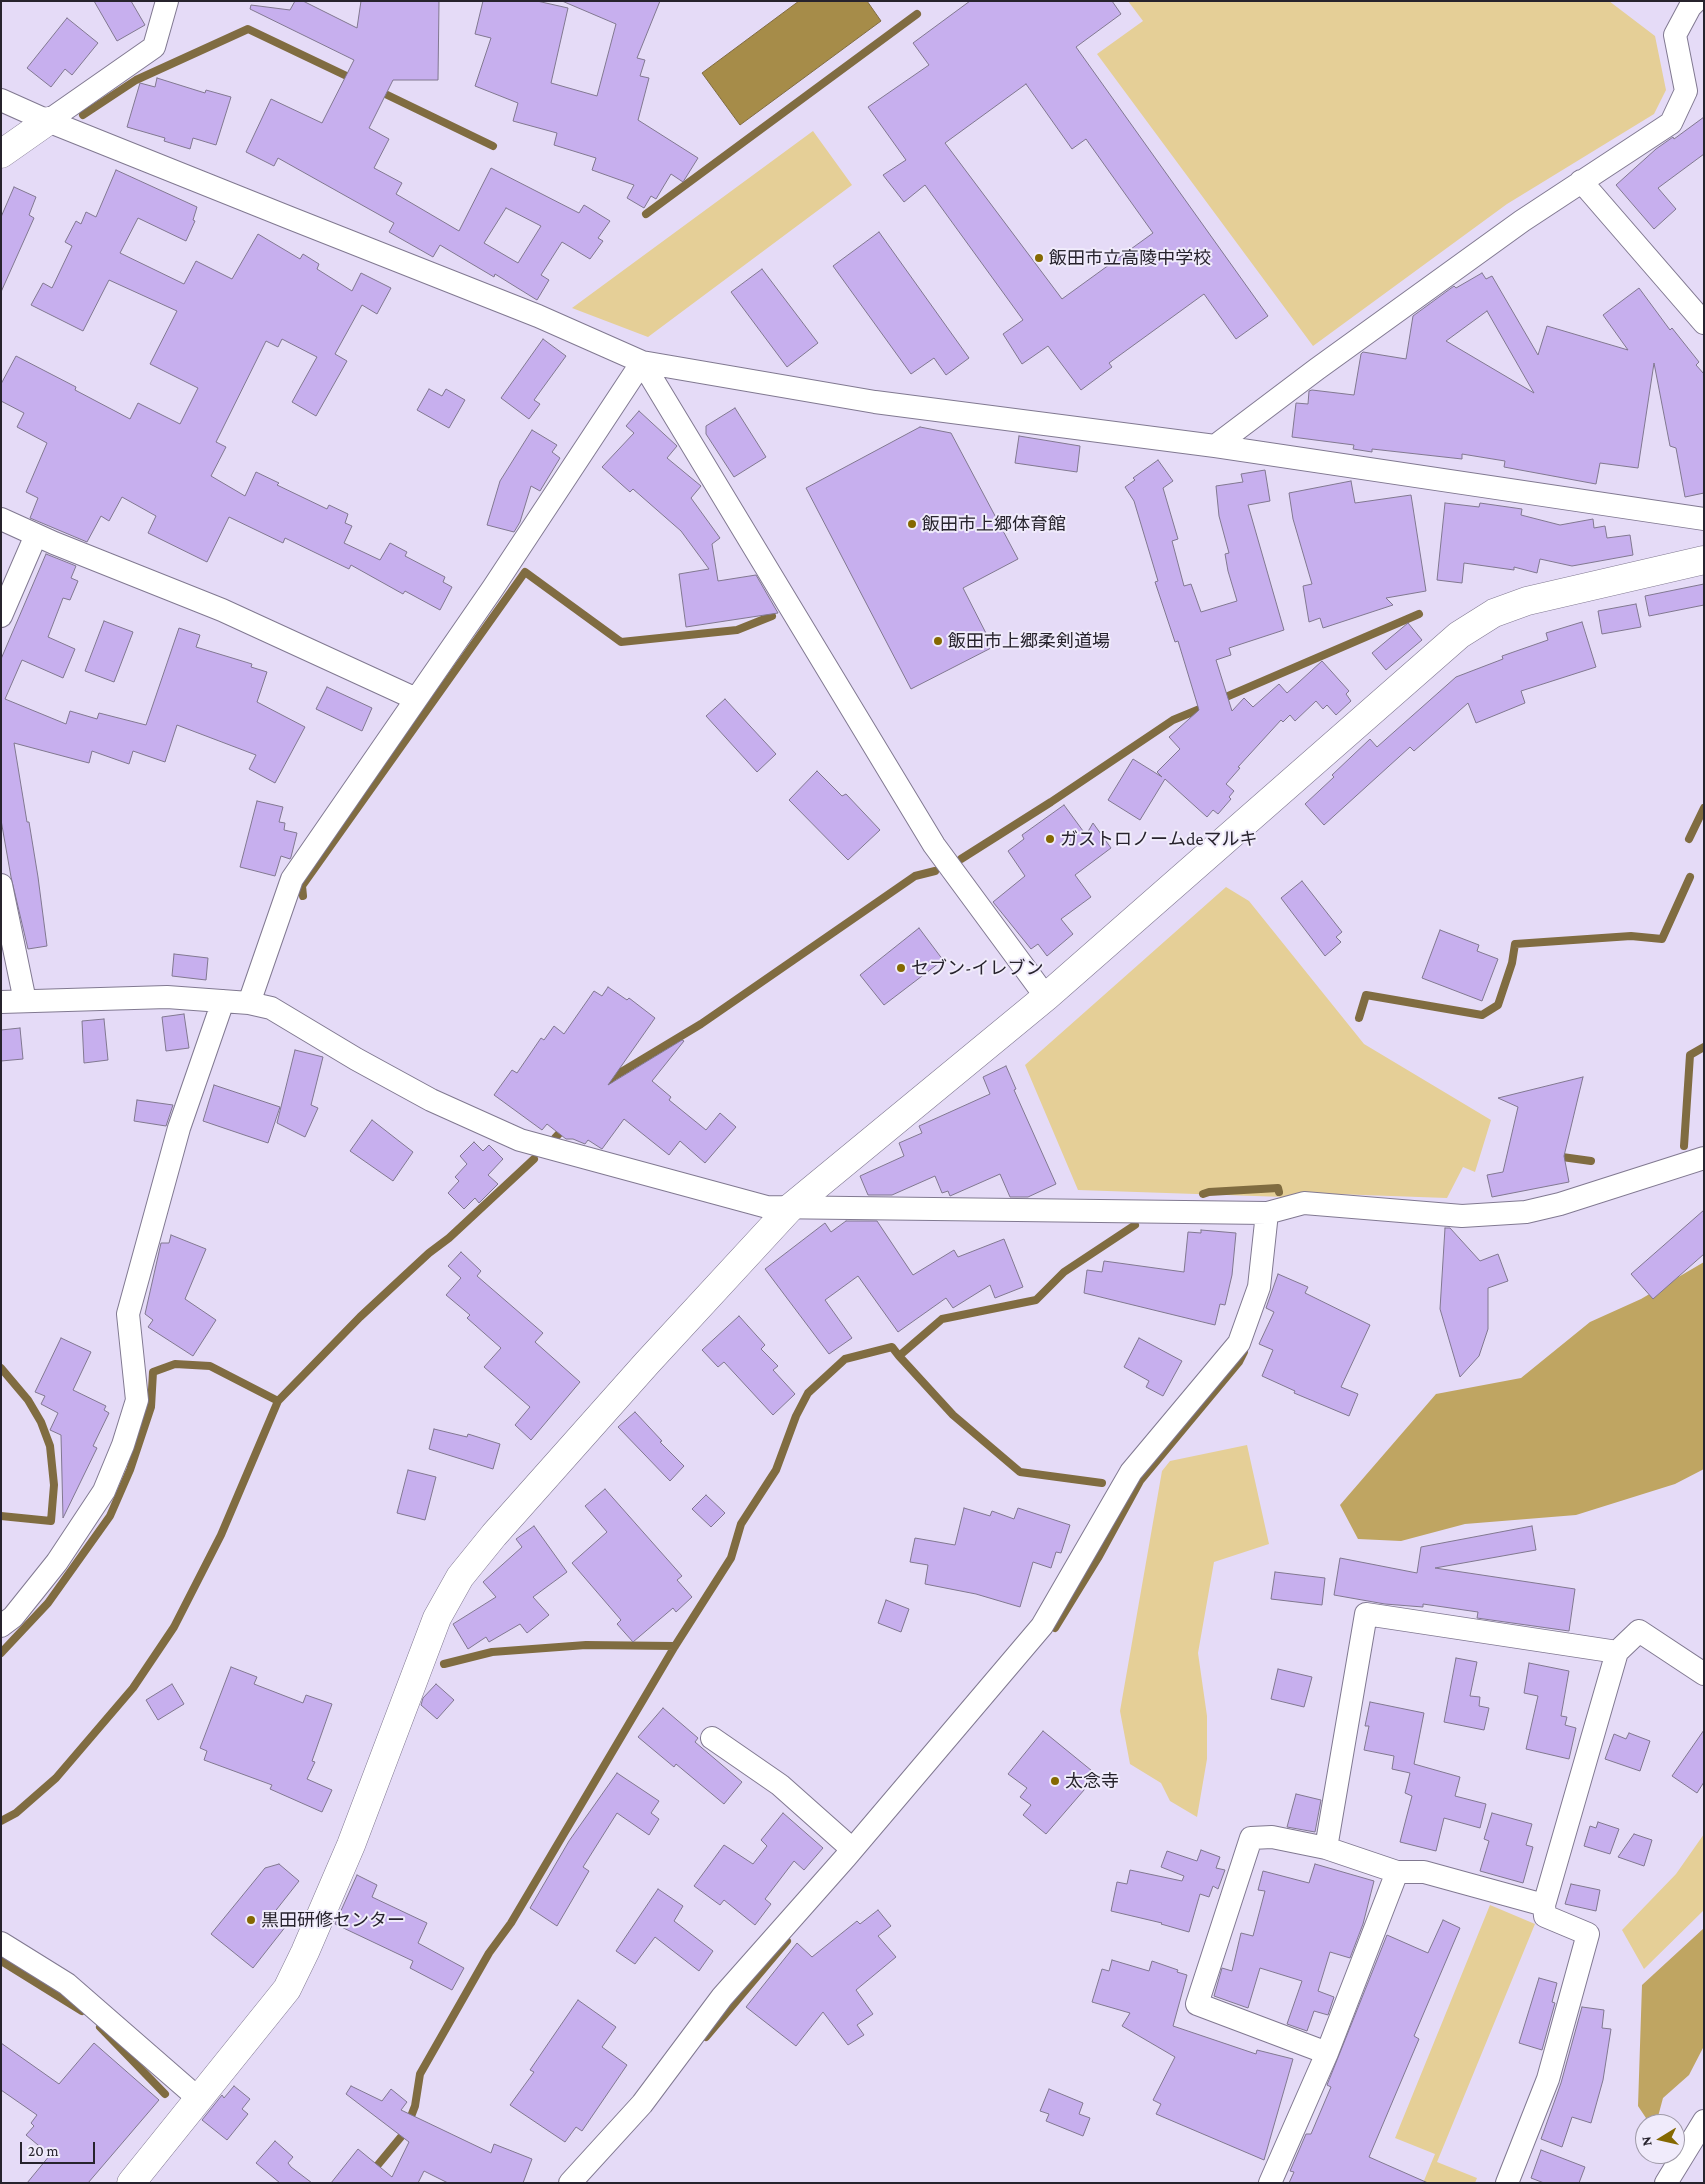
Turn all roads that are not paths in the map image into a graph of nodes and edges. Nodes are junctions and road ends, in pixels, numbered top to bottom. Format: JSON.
{"nodes":[{"id":1,"x":166,"y":1,"type":"edge"},
{"id":2,"x":1693,"y":4,"type":"edge"},
{"id":3,"x":1,"y":100,"type":"edge"},
{"id":4,"x":48,"y":121,"type":"junction"},
{"id":5,"x":1,"y":154,"type":"edge"},
{"id":6,"x":1581,"y":182,"type":"junction"},
{"id":7,"x":1704,"y":324,"type":"edge"},
{"id":8,"x":642,"y":362,"type":"junction"},
{"id":9,"x":1215,"y":446,"type":"junction"},
{"id":10,"x":1704,"y":518,"type":"edge"},
{"id":11,"x":1,"y":519,"type":"edge"},
{"id":12,"x":36,"y":535,"type":"junction"},
{"id":13,"x":1704,"y":560,"type":"edge"},
{"id":14,"x":1,"y":616,"type":"edge"},
{"id":15,"x":416,"y":699,"type":"junction"},
{"id":16,"x":1,"y":885,"type":"edge"},
{"id":17,"x":1046,"y":997,"type":"junction"},
{"id":18,"x":25,"y":1001,"type":"junction"},
{"id":19,"x":223,"y":1001,"type":"junction"},
{"id":20,"x":1,"y":1002,"type":"edge"},
{"id":21,"x":249,"y":1003,"type":"junction"},
{"id":22,"x":1704,"y":1158,"type":"edge"},
{"id":23,"x":791,"y":1207,"type":"junction"},
{"id":24,"x":1267,"y":1213,"type":"junction"},
{"id":25,"x":1,"y":1626,"type":"edge"},
{"id":26,"x":1617,"y":1652,"type":"junction"},
{"id":27,"x":1704,"y":1674,"type":"edge"},
{"id":28,"x":712,"y":1738,"type":"dead end"},
{"id":29,"x":1326,"y":1848,"type":"junction"},
{"id":30,"x":852,"y":1849,"type":"junction"},
{"id":31,"x":1397,"y":1872,"type":"junction"},
{"id":32,"x":1544,"y":1905,"type":"junction"},
{"id":33,"x":1,"y":1943,"type":"edge"},
{"id":34,"x":1327,"y":2053,"type":"junction"},
{"id":35,"x":199,"y":2098,"type":"junction"},
{"id":36,"x":1704,"y":2121,"type":"edge"},
{"id":37,"x":131,"y":2183,"type":"edge"},
{"id":38,"x":570,"y":2183,"type":"edge"},
{"id":39,"x":1270,"y":2183,"type":"edge"},
{"id":40,"x":1507,"y":2183,"type":"edge"},
{"id":41,"x":1666,"y":2183,"type":"edge"}],
"edges":[{"from":1,"to":4,"type":"street"},
{"from":2,"to":6,"type":"street"},
{"from":3,"to":4,"type":"street"},
{"from":4,"to":5,"type":"street"},
{"from":4,"to":8,"type":"street"},
{"from":6,"to":7,"type":"street"},
{"from":6,"to":9,"type":"street"},
{"from":8,"to":9,"type":"street"},
{"from":8,"to":15,"type":"street"},
{"from":8,"to":17,"type":"street"},
{"from":9,"to":10,"type":"street"},
{"from":11,"to":12,"type":"street"},
{"from":12,"to":14,"type":"street"},
{"from":12,"to":15,"type":"street"},
{"from":13,"to":17,"type":"street"},
{"from":15,"to":21,"type":"street"},
{"from":16,"to":18,"type":"street"},
{"from":17,"to":23,"type":"street"},
{"from":18,"to":19,"type":"street"},
{"from":18,"to":20,"type":"street"},
{"from":19,"to":21,"type":"street"},
{"from":19,"to":25,"type":"street"},
{"from":21,"to":23,"type":"street"},
{"from":22,"to":24,"type":"street"},
{"from":23,"to":24,"type":"street"},
{"from":23,"to":35,"type":"street"},
{"from":24,"to":30,"type":"street"},
{"from":26,"to":27,"type":"street"},
{"from":26,"to":29,"type":"street"},
{"from":26,"to":32,"type":"street"},
{"from":28,"to":30,"type":"street"},
{"from":29,"to":31,"type":"street"},
{"from":29,"to":34,"type":"street"},
{"from":30,"to":38,"type":"street"},
{"from":31,"to":32,"type":"street"},
{"from":31,"to":34,"type":"street"},
{"from":32,"to":40,"type":"street"},
{"from":33,"to":35,"type":"street"},
{"from":34,"to":39,"type":"street"},
{"from":35,"to":37,"type":"street"},
{"from":36,"to":41,"type":"street"}]}
